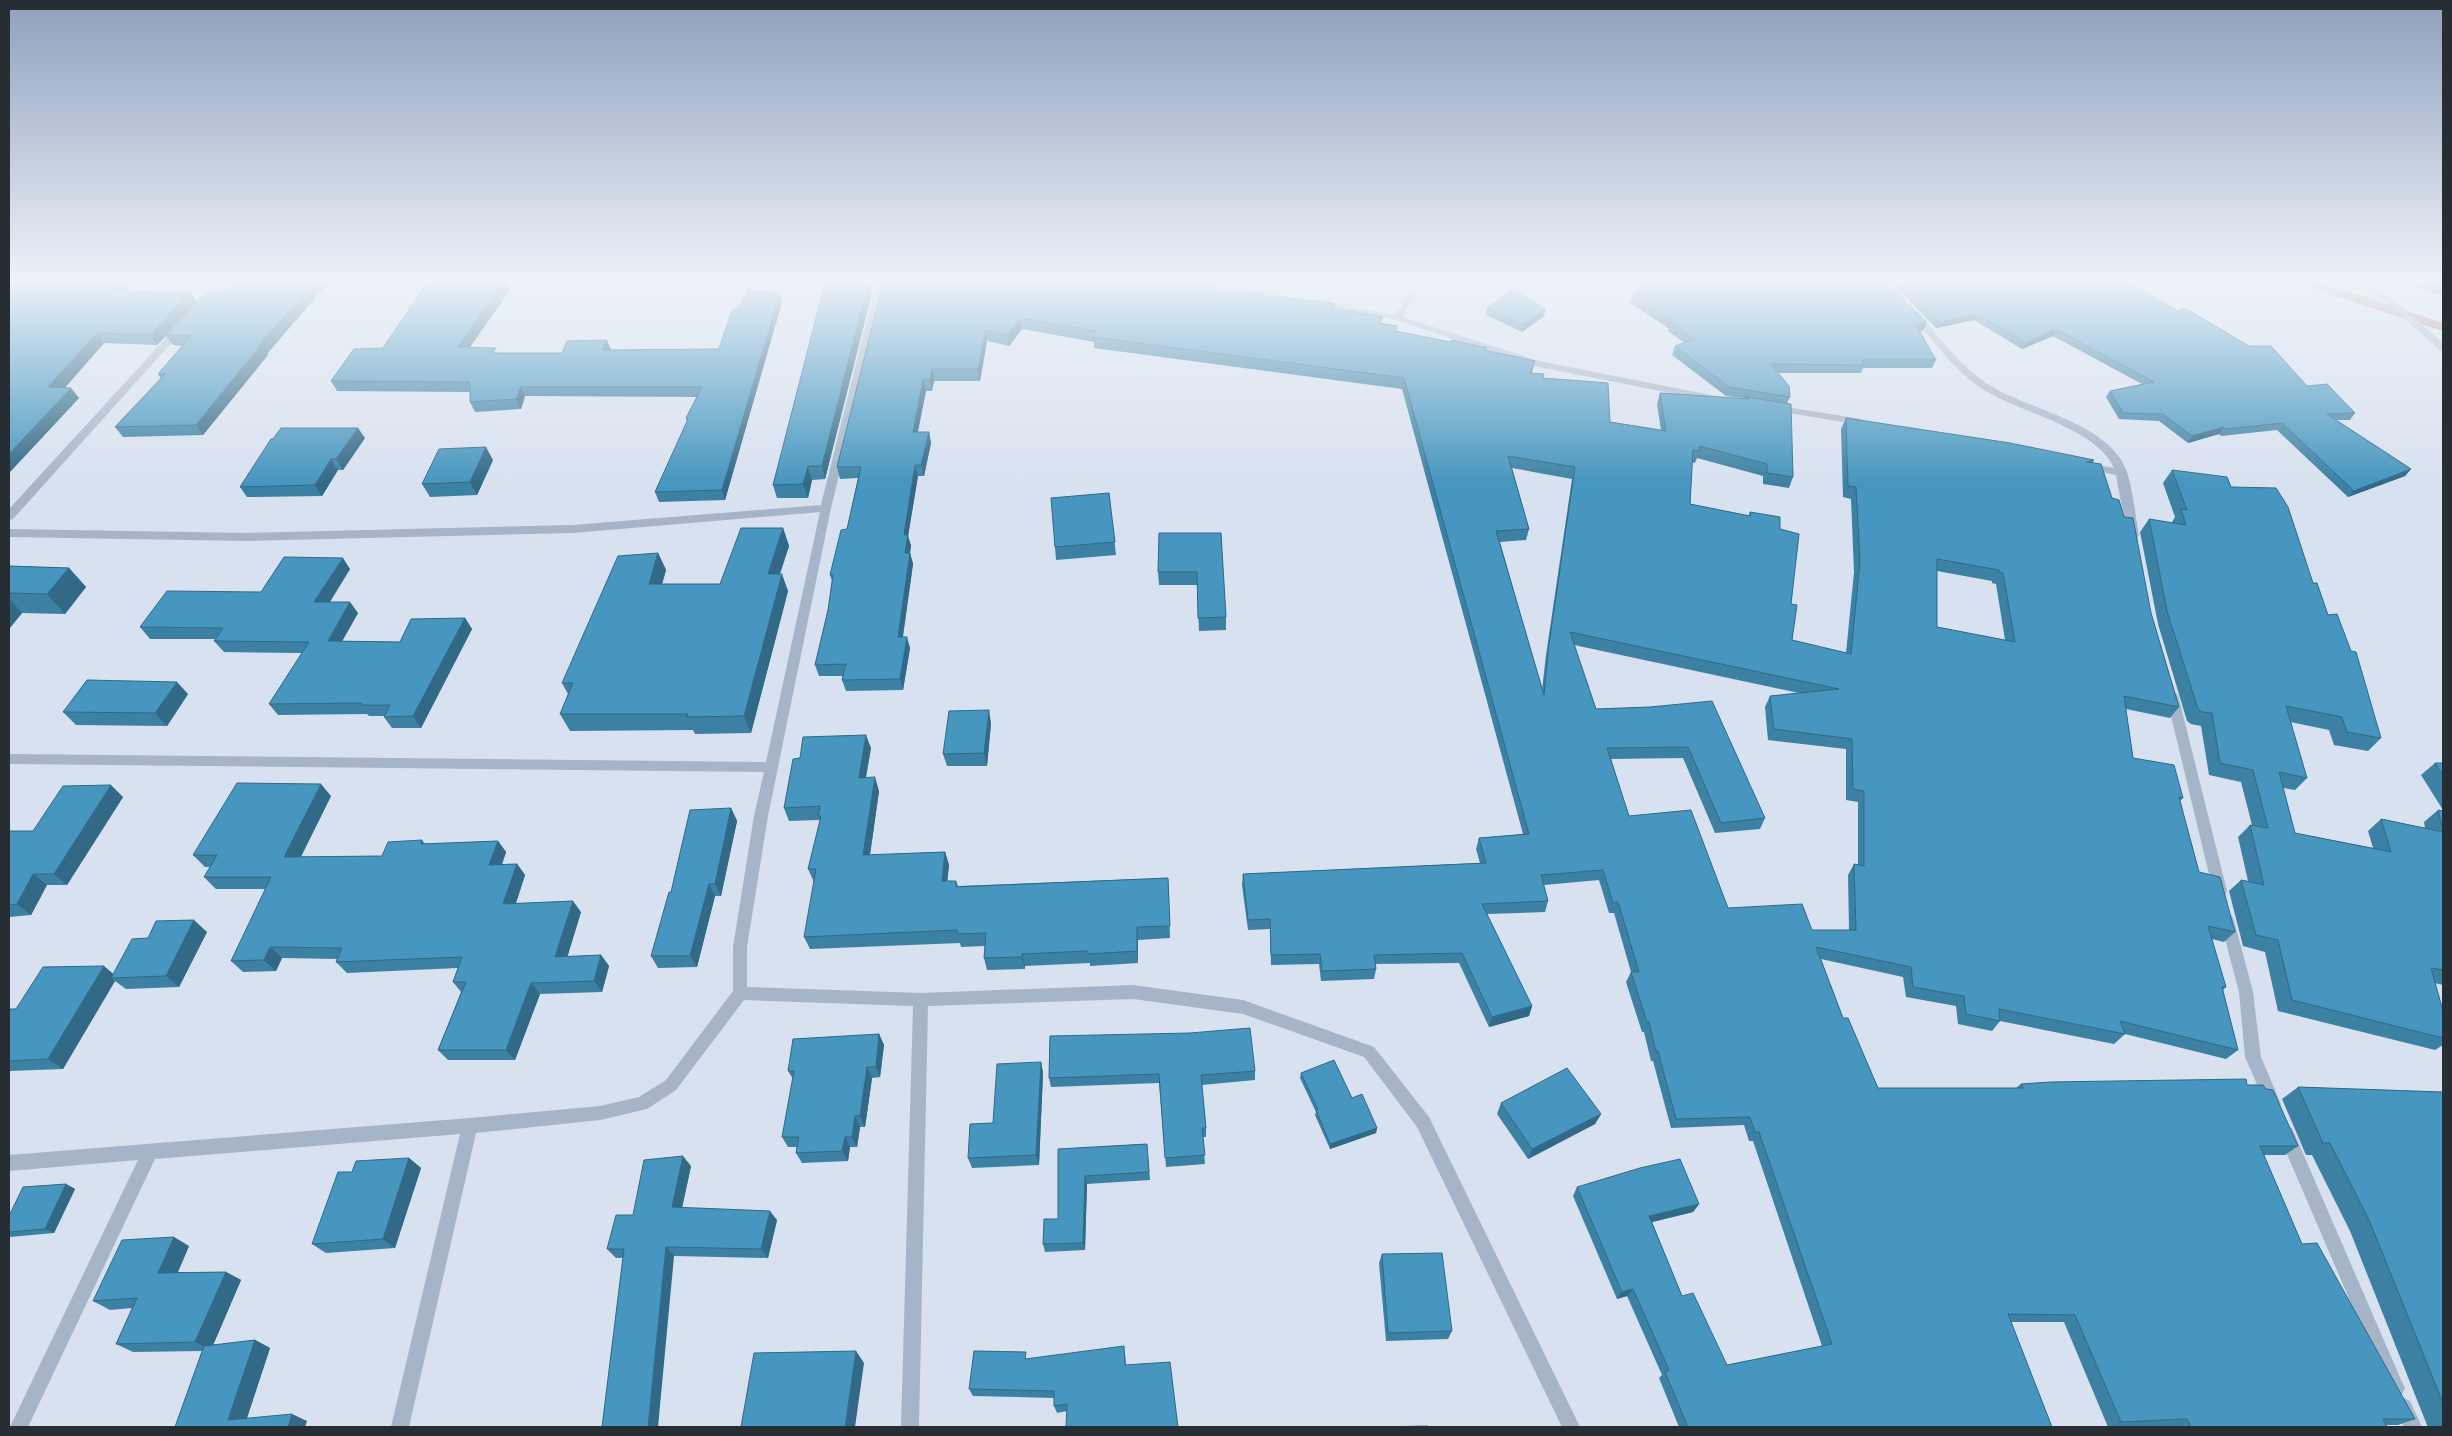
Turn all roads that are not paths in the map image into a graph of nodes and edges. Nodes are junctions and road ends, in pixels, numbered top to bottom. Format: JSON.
{"nodes":[{"id":1,"x":160,"y":350,"type":"edge"},
{"id":2,"x":865,"y":350,"type":"edge"},
{"id":3,"x":1495,"y":350,"type":"edge"},
{"id":4,"x":1947,"y":350,"type":"edge"},
{"id":5,"x":1726,"y":400,"type":"edge"},
{"id":6,"x":1765,"y":406,"type":"edge"},
{"id":7,"x":1872,"y":424,"type":"edge"},
{"id":8,"x":2074,"y":463,"type":"edge"},
{"id":9,"x":2122,"y":473,"type":"junction"},
{"id":10,"x":826,"y":508,"type":"junction"},
{"id":11,"x":9,"y":516,"type":"edge"},
{"id":12,"x":9,"y":532,"type":"edge"},
{"id":13,"x":2136,"y":548,"type":"edge"},
{"id":14,"x":2170,"y":686,"type":"edge"},
{"id":15,"x":9,"y":759,"type":"edge"},
{"id":16,"x":772,"y":766,"type":"junction"},
{"id":17,"x":740,"y":993,"type":"junction"},
{"id":18,"x":921,"y":1000,"type":"junction"},
{"id":19,"x":470,"y":1126,"type":"junction"},
{"id":20,"x":151,"y":1151,"type":"junction"},
{"id":21,"x":9,"y":1164,"type":"edge"},
{"id":22,"x":19,"y":1427,"type":"edge"},
{"id":23,"x":400,"y":1427,"type":"edge"},
{"id":24,"x":910,"y":1427,"type":"edge"},
{"id":25,"x":1571,"y":1427,"type":"edge"},
{"id":26,"x":2413,"y":1427,"type":"edge"}],
"edges":[{"from":1,"to":11,"type":"street"},
{"from":2,"to":10,"type":"street"},
{"from":3,"to":5,"type":"street"},
{"from":4,"to":9,"type":"street"},
{"from":6,"to":7,"type":"street"},
{"from":8,"to":9,"type":"street"},
{"from":9,"to":13,"type":"street"},
{"from":10,"to":12,"type":"street"},
{"from":10,"to":16,"type":"street"},
{"from":14,"to":26,"type":"street"},
{"from":15,"to":16,"type":"street"},
{"from":16,"to":17,"type":"street"},
{"from":17,"to":18,"type":"street"},
{"from":17,"to":19,"type":"street"},
{"from":18,"to":24,"type":"street"},
{"from":18,"to":25,"type":"street"},
{"from":19,"to":20,"type":"street"},
{"from":19,"to":23,"type":"street"},
{"from":20,"to":21,"type":"street"},
{"from":20,"to":22,"type":"street"}]}
